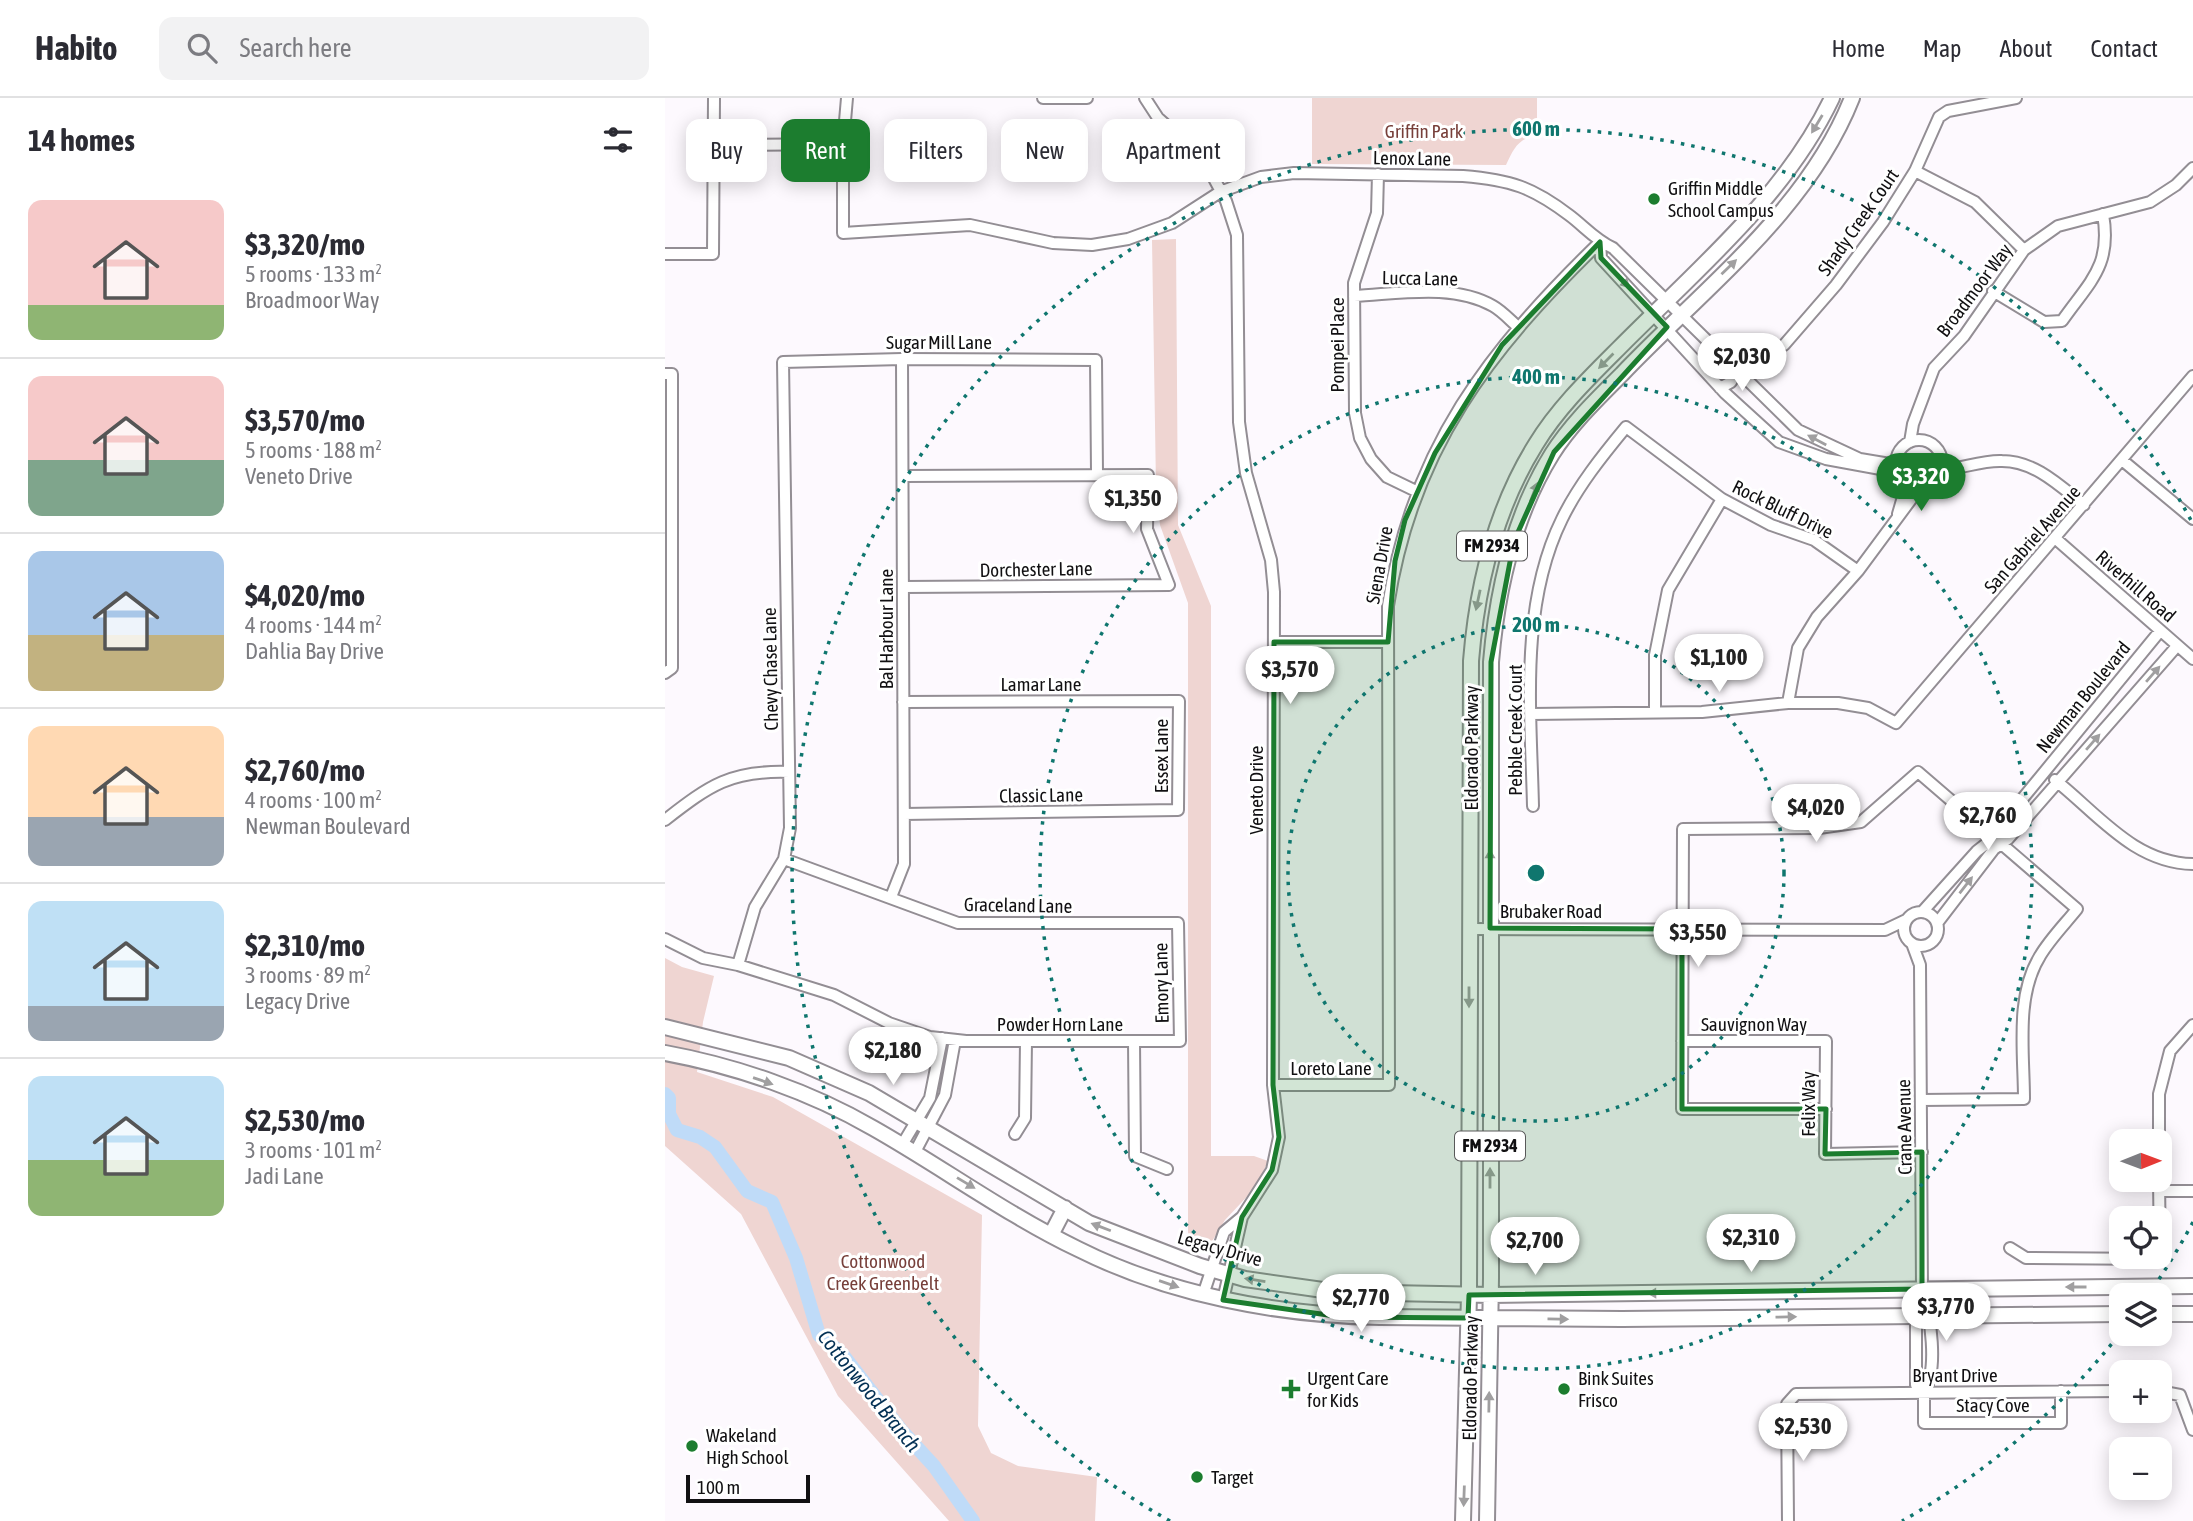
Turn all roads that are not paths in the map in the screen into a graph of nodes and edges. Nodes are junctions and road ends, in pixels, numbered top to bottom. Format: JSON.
{"nodes":[{"id":1,"x":714,"y":98,"type":"edge"},
{"id":2,"x":848,"y":98,"type":"edge"},
{"id":3,"x":1043,"y":98,"type":"edge"},
{"id":4,"x":1087,"y":98,"type":"edge"},
{"id":5,"x":1145,"y":98,"type":"edge"},
{"id":6,"x":1832,"y":98,"type":"edge"},
{"id":7,"x":1852,"y":98,"type":"edge"},
{"id":8,"x":2016,"y":98,"type":"edge"},
{"id":9,"x":714,"y":119,"type":"edge"},
{"id":10,"x":846,"y":119,"type":"edge"},
{"id":11,"x":2193,"y":168,"type":"edge"},
{"id":12,"x":1915,"y":171,"type":"junction"},
{"id":13,"x":1378,"y":174,"type":"junction"},
{"id":14,"x":714,"y":182,"type":"edge"},
{"id":15,"x":843,"y":182,"type":"edge"},
{"id":16,"x":1220,"y":192,"type":"junction"},
{"id":17,"x":2103,"y":214,"type":"junction"},
{"id":18,"x":1600,"y":242,"type":"junction"},
{"id":19,"x":2024,"y":250,"type":"junction"},
{"id":20,"x":665,"y":254,"type":"edge"},
{"id":21,"x":1993,"y":291,"type":"junction"},
{"id":22,"x":1354,"y":296,"type":"junction"},
{"id":23,"x":1666,"y":300,"type":"junction"},
{"id":24,"x":1654,"y":313,"type":"junction"},
{"id":25,"x":1680,"y":314,"type":"junction"},
{"id":26,"x":1518,"y":327,"type":"junction"},
{"id":27,"x":1667,"y":327,"type":"junction"},
{"id":28,"x":1784,"y":345,"type":"dead end"},
{"id":29,"x":902,"y":359,"type":"junction"},
{"id":30,"x":783,"y":362,"type":"joint"},
{"id":31,"x":1738,"y":370,"type":"junction"},
{"id":32,"x":668,"y":374,"type":"edge"},
{"id":33,"x":2193,"y":376,"type":"edge"},
{"id":34,"x":1720,"y":388,"type":"junction"},
{"id":35,"x":1765,"y":398,"type":"junction"},
{"id":36,"x":1750,"y":416,"type":"junction"},
{"id":37,"x":1626,"y":427,"type":"joint"},
{"id":38,"x":1914,"y":441,"type":"junction"},
{"id":39,"x":2122,"y":460,"type":"junction"},
{"id":40,"x":1942,"y":466,"type":"junction"},
{"id":41,"x":1897,"y":468,"type":"junction"},
{"id":42,"x":1097,"y":473,"type":"junction"},
{"id":43,"x":903,"y":476,"type":"junction"},
{"id":44,"x":1907,"y":483,"type":"junction"},
{"id":45,"x":1921,"y":486,"type":"junction"},
{"id":46,"x":1418,"y":492,"type":"junction"},
{"id":47,"x":1722,"y":499,"type":"junction"},
{"id":48,"x":2084,"y":505,"type":"junction"},
{"id":49,"x":2193,"y":519,"type":"edge"},
{"id":50,"x":1896,"y":520,"type":"junction"},
{"id":51,"x":2056,"y":539,"type":"junction"},
{"id":52,"x":1858,"y":571,"type":"junction"},
{"id":53,"x":903,"y":587,"type":"junction"},
{"id":54,"x":2160,"y":631,"type":"junction"},
{"id":55,"x":1274,"y":642,"type":"junction"},
{"id":56,"x":1388,"y":642,"type":"junction"},
{"id":57,"x":2177,"y":646,"type":"junction"},
{"id":58,"x":2193,"y":659,"type":"edge"},
{"id":59,"x":665,"y":673,"type":"edge"},
{"id":60,"x":1179,"y":701,"type":"joint"},
{"id":61,"x":903,"y":702,"type":"junction"},
{"id":62,"x":1788,"y":703,"type":"junction"},
{"id":63,"x":1655,"y":712,"type":"junction"},
{"id":64,"x":1531,"y":714,"type":"junction"},
{"id":65,"x":789,"y":772,"type":"junction"},
{"id":66,"x":2044,"y":772,"type":"junction"},
{"id":67,"x":2059,"y":783,"type":"junction"},
{"id":68,"x":1533,"y":806,"type":"dead end"},
{"id":69,"x":1178,"y":810,"type":"joint"},
{"id":70,"x":904,"y":814,"type":"junction"},
{"id":71,"x":665,"y":820,"type":"edge"},
{"id":72,"x":1998,"y":839,"type":"junction"},
{"id":73,"x":784,"y":859,"type":"junction"},
{"id":74,"x":2193,"y":863,"type":"edge"},
{"id":75,"x":891,"y":897,"type":"junction"},
{"id":76,"x":1923,"y":911,"type":"junction"},
{"id":77,"x":1906,"y":919,"type":"junction"},
{"id":78,"x":1938,"y":922,"type":"junction"},
{"id":79,"x":1178,"y":923,"type":"joint"},
{"id":80,"x":1470,"y":929,"type":"junction"},
{"id":81,"x":1490,"y":929,"type":"junction"},
{"id":82,"x":1682,"y":929,"type":"junction"},
{"id":83,"x":1885,"y":930,"type":"junction"},
{"id":84,"x":1904,"y":936,"type":"junction"},
{"id":85,"x":665,"y":939,"type":"edge"},
{"id":86,"x":1929,"y":945,"type":"junction"},
{"id":87,"x":1913,"y":946,"type":"junction"},
{"id":88,"x":738,"y":965,"type":"junction"},
{"id":89,"x":1920,"y":965,"type":"junction"},
{"id":90,"x":2193,"y":1025,"type":"edge"},
{"id":91,"x":665,"y":1027,"type":"edge"},
{"id":92,"x":942,"y":1038,"type":"junction"},
{"id":93,"x":955,"y":1040,"type":"junction"},
{"id":94,"x":1026,"y":1041,"type":"junction"},
{"id":95,"x":1134,"y":1041,"type":"junction"},
{"id":96,"x":1180,"y":1041,"type":"joint"},
{"id":97,"x":1682,"y":1041,"type":"junction"},
{"id":98,"x":1826,"y":1041,"type":"joint"},
{"id":99,"x":665,"y":1053,"type":"edge"},
{"id":100,"x":1389,"y":1085,"type":"joint"},
{"id":101,"x":1273,"y":1086,"type":"junction"},
{"id":102,"x":1921,"y":1100,"type":"junction"},
{"id":103,"x":1826,"y":1109,"type":"junction"},
{"id":104,"x":923,"y":1125,"type":"junction"},
{"id":105,"x":2159,"y":1129,"type":"edge"},
{"id":106,"x":1015,"y":1134,"type":"dead end"},
{"id":107,"x":908,"y":1149,"type":"junction"},
{"id":108,"x":1922,"y":1152,"type":"junction"},
{"id":109,"x":1167,"y":1169,"type":"dead end"},
{"id":110,"x":2172,"y":1187,"type":"edge"},
{"id":111,"x":2193,"y":1191,"type":"edge"},
{"id":112,"x":2159,"y":1192,"type":"edge"},
{"id":113,"x":1065,"y":1208,"type":"junction"},
{"id":114,"x":1242,"y":1217,"type":"junction"},
{"id":115,"x":1051,"y":1235,"type":"junction"},
{"id":116,"x":2010,"y":1248,"type":"dead end"},
{"id":117,"x":1210,"y":1269,"type":"junction"},
{"id":118,"x":1229,"y":1274,"type":"junction"},
{"id":119,"x":2193,"y":1286,"type":"edge"},
{"id":120,"x":1922,"y":1289,"type":"junction"},
{"id":121,"x":1694,"y":1292,"type":"junction"},
{"id":122,"x":1469,"y":1295,"type":"junction"},
{"id":123,"x":1491,"y":1295,"type":"junction"},
{"id":124,"x":1203,"y":1296,"type":"junction"},
{"id":125,"x":1223,"y":1300,"type":"junction"},
{"id":126,"x":2109,"y":1314,"type":"edge"},
{"id":127,"x":2172,"y":1314,"type":"edge"},
{"id":128,"x":2193,"y":1314,"type":"edge"},
{"id":129,"x":1923,"y":1315,"type":"junction"},
{"id":130,"x":1468,"y":1318,"type":"junction"},
{"id":131,"x":1490,"y":1318,"type":"junction"},
{"id":132,"x":1694,"y":1318,"type":"junction"},
{"id":133,"x":2061,"y":1391,"type":"junction"},
{"id":134,"x":2109,"y":1391,"type":"edge"},
{"id":135,"x":1924,"y":1392,"type":"junction"},
{"id":136,"x":2172,"y":1393,"type":"edge"},
{"id":137,"x":2193,"y":1430,"type":"edge"},
{"id":138,"x":1463,"y":1521,"type":"edge"},
{"id":139,"x":1487,"y":1521,"type":"edge"},
{"id":140,"x":1788,"y":1521,"type":"edge"}],
"edges":[{"from":1,"to":9,"type":"street"},
{"from":2,"to":10,"type":"street"},
{"from":3,"to":4,"type":"street"},
{"from":5,"to":16,"type":"street","name":"Veneto Drive"},
{"from":6,"to":23,"type":"main road","name":"Eldorado Parkway","number":"FM 2934","one_way":true},
{"from":25,"to":7,"type":"main road","name":"Eldorado Parkway","number":"FM 2934","one_way":true},
{"from":8,"to":12,"type":"street","name":"Shady Creek Court"},
{"from":11,"to":17,"type":"street","name":"Broadmoor Way"},
{"from":12,"to":19,"type":"street"},
{"from":12,"to":28,"type":"street","name":"Shady Creek Court"},
{"from":13,"to":16,"type":"street","name":"Lenox Lane"},
{"from":13,"to":18,"type":"street","name":"Lenox Lane"},
{"from":13,"to":22,"type":"street","name":"Pompei Place"},
{"from":14,"to":20,"type":"street"},
{"from":15,"to":16,"type":"street","name":"Lenox Lane"},
{"from":16,"to":55,"type":"street","name":"Veneto Drive"},
{"from":17,"to":19,"type":"street","name":"Broadmoor Way"},
{"from":17,"to":21,"type":"street"},
{"from":18,"to":23,"type":"street","name":"Lenox Lane"},
{"from":18,"to":24,"type":"street","name":"Lenox Lane","one_way":true},
{"from":18,"to":26,"type":"street","name":"Siena Drive"},
{"from":19,"to":21,"type":"street","name":"Broadmoor Way"},
{"from":21,"to":38,"type":"street","name":"Broadmoor Way"},
{"from":22,"to":26,"type":"street","name":"Lucca Lane"},
{"from":22,"to":46,"type":"street","name":"Pompei Place"},
{"from":23,"to":24,"type":"main road","name":"Eldorado Parkway","number":"FM 2934"},
{"from":23,"to":25,"type":"street","name":"Lenox Lane"},
{"from":24,"to":27,"type":"street","name":"Lenox Lane"},
{"from":24,"to":80,"type":"main road","name":"Eldorado Parkway","number":"FM 2934","one_way":true},
{"from":25,"to":27,"type":"main road","name":"Eldorado Parkway","number":"FM 2934"},
{"from":25,"to":31,"type":"street","name":"Lenox Lane"},
{"from":26,"to":46,"type":"street","name":"Siena Drive"},
{"from":27,"to":34,"type":"street","name":"Lenox Lane"},
{"from":81,"to":27,"type":"main road","name":"Eldorado Parkway","number":"FM 2934","one_way":true},
{"from":29,"to":30,"type":"street","name":"Sugar Mill Lane"},
{"from":29,"to":42,"type":"street","name":"Sugar Mill Lane"},
{"from":29,"to":43,"type":"street","name":"Bal Harbour Lane"},
{"from":30,"to":65,"type":"street","name":"Chevy Chase Lane"},
{"from":31,"to":34,"type":"street"},
{"from":31,"to":35,"type":"street","name":"Lenox Lane"},
{"from":32,"to":59,"type":"street"},
{"from":33,"to":39,"type":"street","name":"San Gabriel Avenue"},
{"from":34,"to":36,"type":"street","name":"Lenox Lane"},
{"from":35,"to":36,"type":"street"},
{"from":41,"to":35,"type":"street","name":"Lenox Lane","one_way":true},
{"from":36,"to":41,"type":"street","name":"Lenox Lane"},
{"from":37,"to":47,"type":"street","name":"Rock Bluff Drive"},
{"from":37,"to":64,"type":"street","name":"Pebble Creek Court"},
{"from":38,"to":40,"type":"street"},
{"from":38,"to":41,"type":"street"},
{"from":39,"to":48,"type":"street","name":"San Gabriel Avenue"},
{"from":39,"to":49,"type":"street"},
{"from":40,"to":45,"type":"street"},
{"from":40,"to":48,"type":"street"},
{"from":41,"to":44,"type":"street"},
{"from":42,"to":43,"type":"street"},
{"from":42,"to":53,"type":"street","name":"Dorchester Lane"},
{"from":43,"to":53,"type":"street","name":"Bal Harbour Lane"},
{"from":44,"to":45,"type":"street"},
{"from":44,"to":50,"type":"street"},
{"from":45,"to":50,"type":"street"},
{"from":46,"to":56,"type":"street","name":"Siena Drive"},
{"from":47,"to":52,"type":"street","name":"Rock Bluff Drive"},
{"from":47,"to":63,"type":"street"},
{"from":48,"to":51,"type":"street","name":"San Gabriel Avenue"},
{"from":50,"to":52,"type":"street"},
{"from":51,"to":54,"type":"street","name":"Riverhill Road"},
{"from":51,"to":62,"type":"street","name":"San Gabriel Avenue"},
{"from":52,"to":62,"type":"street"},
{"from":53,"to":61,"type":"street","name":"Bal Harbour Lane"},
{"from":54,"to":57,"type":"street","name":"Riverhill Road"},
{"from":54,"to":66,"type":"street","name":"Newman Boulevard"},
{"from":55,"to":56,"type":"street"},
{"from":55,"to":101,"type":"street","name":"Veneto Drive"},
{"from":56,"to":100,"type":"street","name":"Siena Drive"},
{"from":57,"to":58,"type":"street","name":"Riverhill Road"},
{"from":67,"to":57,"type":"street","name":"Newman Boulevard","one_way":true},
{"from":60,"to":61,"type":"street","name":"Lamar Lane"},
{"from":60,"to":69,"type":"street","name":"Essex Lane"},
{"from":61,"to":70,"type":"street","name":"Bal Harbour Lane"},
{"from":62,"to":63,"type":"street"},
{"from":63,"to":64,"type":"street"},
{"from":64,"to":68,"type":"street","name":"Pebble Creek Court"},
{"from":65,"to":71,"type":"street"},
{"from":65,"to":73,"type":"street","name":"Chevy Chase Lane"},
{"from":66,"to":67,"type":"street"},
{"from":66,"to":72,"type":"street","name":"Newman Boulevard"},
{"from":67,"to":72,"type":"street","name":"Newman Boulevard"},
{"from":67,"to":74,"type":"street"},
{"from":69,"to":70,"type":"street","name":"Classic Lane"},
{"from":70,"to":75,"type":"street","name":"Bal Harbour Lane"},
{"from":72,"to":76,"type":"street","name":"Newman Boulevard"},
{"from":78,"to":72,"type":"street","name":"Newman Boulevard","one_way":true},
{"from":72,"to":82,"type":"street"},
{"from":72,"to":102,"type":"street"},
{"from":73,"to":75,"type":"street","name":"Graceland Lane"},
{"from":73,"to":88,"type":"street","name":"Chevy Chase Lane"},
{"from":75,"to":79,"type":"street","name":"Graceland Lane"},
{"from":76,"to":77,"type":"street"},
{"from":76,"to":78,"type":"street"},
{"from":77,"to":83,"type":"street","name":"Brubaker Road"},
{"from":77,"to":84,"type":"street"},
{"from":78,"to":86,"type":"street"},
{"from":79,"to":96,"type":"street","name":"Emory Lane"},
{"from":80,"to":81,"type":"street","name":"Brubaker Road"},
{"from":80,"to":122,"type":"main road","name":"Eldorado Parkway","number":"FM 2934","one_way":true},
{"from":81,"to":82,"type":"street","name":"Brubaker Road"},
{"from":123,"to":81,"type":"main road","name":"Eldorado Parkway","number":"FM 2934","one_way":true},
{"from":82,"to":83,"type":"street","name":"Brubaker Road"},
{"from":82,"to":97,"type":"street"},
{"from":83,"to":84,"type":"street","name":"Brubaker Road"},
{"from":84,"to":87,"type":"street"},
{"from":85,"to":88,"type":"street","name":"Powder Horn Lane"},
{"from":86,"to":87,"type":"street"},
{"from":86,"to":89,"type":"street","name":"Crane Avenue"},
{"from":87,"to":89,"type":"street","name":"Crane Avenue"},
{"from":88,"to":92,"type":"street","name":"Powder Horn Lane"},
{"from":89,"to":102,"type":"street","name":"Crane Avenue"},
{"from":90,"to":105,"type":"street"},
{"from":91,"to":104,"type":"main road","name":"Legacy Drive"},
{"from":92,"to":93,"type":"street","name":"Powder Horn Lane"},
{"from":92,"to":104,"type":"street"},
{"from":93,"to":94,"type":"street","name":"Powder Horn Lane"},
{"from":93,"to":104,"type":"street"},
{"from":94,"to":95,"type":"street","name":"Powder Horn Lane"},
{"from":94,"to":106,"type":"street"},
{"from":95,"to":96,"type":"street","name":"Powder Horn Lane"},
{"from":95,"to":109,"type":"street"},
{"from":97,"to":98,"type":"street","name":"Sauvignon Way"},
{"from":97,"to":103,"type":"street"},
{"from":98,"to":103,"type":"street","name":"Felix Way"},
{"from":99,"to":107,"type":"main road","one_way":true},
{"from":100,"to":101,"type":"street","name":"Loreto Lane"},
{"from":101,"to":114,"type":"street","name":"Veneto Drive"},
{"from":102,"to":108,"type":"street","name":"Crane Avenue"},
{"from":103,"to":108,"type":"street","name":"Felix Way"},
{"from":104,"to":107,"type":"street"},
{"from":104,"to":113,"type":"main road","name":"Legacy Drive"},
{"from":107,"to":115,"type":"main road","one_way":true},
{"from":108,"to":120,"type":"street","name":"Crane Avenue"},
{"from":110,"to":111,"type":"street"},
{"from":112,"to":116,"type":"street"},
{"from":113,"to":115,"type":"main road"},
{"from":117,"to":113,"type":"main road","name":"Legacy Drive","one_way":true},
{"from":114,"to":117,"type":"street","name":"Veneto Drive"},
{"from":114,"to":118,"type":"street","name":"Veneto Drive"},
{"from":115,"to":124,"type":"main road","one_way":true},
{"from":117,"to":118,"type":"main road","name":"Legacy Drive"},
{"from":117,"to":124,"type":"street","name":"Veneto Drive"},
{"from":122,"to":118,"type":"main road","name":"Legacy Drive","one_way":true},
{"from":118,"to":125,"type":"street","name":"Veneto Drive"},
{"from":119,"to":120,"type":"main road","name":"Legacy Drive","one_way":true},
{"from":120,"to":121,"type":"main road","name":"Legacy Drive"},
{"from":120,"to":129,"type":"street","name":"Crane Avenue"},
{"from":121,"to":123,"type":"main road","name":"Legacy Drive","one_way":true},
{"from":121,"to":132,"type":"main road"},
{"from":122,"to":123,"type":"main road","name":"Legacy Drive"},
{"from":122,"to":130,"type":"main road","name":"Eldorado Parkway","number":"FM 2934"},
{"from":123,"to":131,"type":"main road","name":"Eldorado Parkway","number":"FM 2934"},
{"from":124,"to":125,"type":"main road"},
{"from":125,"to":130,"type":"main road"},
{"from":126,"to":129,"type":"main road"},
{"from":127,"to":128,"type":"main road"},
{"from":132,"to":129,"type":"main road","one_way":true},
{"from":129,"to":135,"type":"street","name":"Crane Avenue"},
{"from":130,"to":131,"type":"main road"},
{"from":130,"to":138,"type":"main road","name":"Eldorado Parkway","number":"FM 2934","one_way":true},
{"from":131,"to":132,"type":"main road","one_way":true},
{"from":139,"to":131,"type":"main road","name":"Eldorado Parkway","number":"FM 2934","one_way":true},
{"from":133,"to":134,"type":"street","name":"Bryant Drive"},
{"from":133,"to":135,"type":"street","name":"Bryant Drive"},
{"from":133,"to":135,"type":"street","name":"Stacy Cove"},
{"from":135,"to":140,"type":"street","name":"Bryant Drive"},
{"from":136,"to":137,"type":"street"}]}
